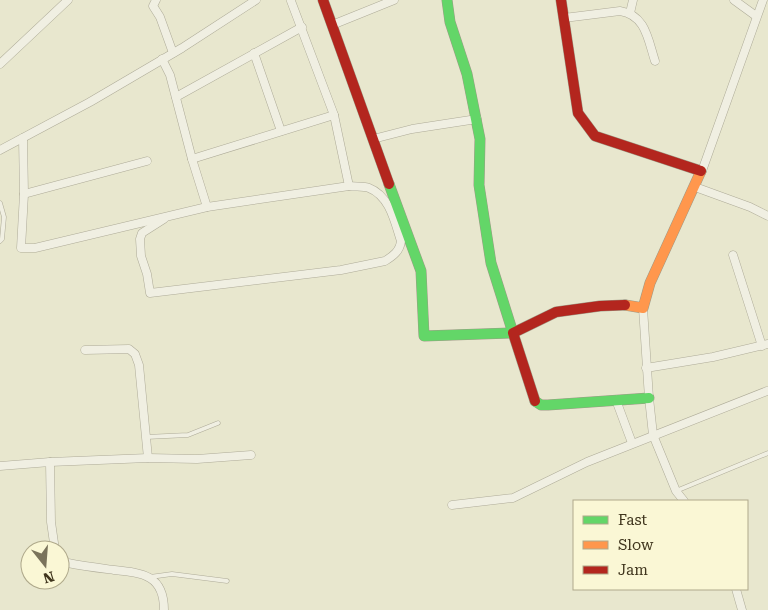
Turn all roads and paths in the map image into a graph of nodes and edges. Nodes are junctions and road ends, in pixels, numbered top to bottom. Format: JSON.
{"nodes":[{"id":1,"x":68,"y":0,"type":"edge"},
{"id":2,"x":156,"y":0,"type":"edge"},
{"id":3,"x":256,"y":0,"type":"edge"},
{"id":4,"x":323,"y":0,"type":"edge"},
{"id":5,"x":394,"y":0,"type":"edge"},
{"id":6,"x":446,"y":0,"type":"edge"},
{"id":7,"x":561,"y":0,"type":"edge"},
{"id":8,"x":633,"y":0,"type":"edge"},
{"id":9,"x":734,"y":0,"type":"edge"},
{"id":10,"x":763,"y":0,"type":"edge"},
{"id":11,"x":291,"y":1,"type":"edge"},
{"id":12,"x":630,"y":13,"type":"junction"},
{"id":13,"x":756,"y":16,"type":"junction"},
{"id":14,"x":564,"y":18,"type":"junction"},
{"id":15,"x":332,"y":25,"type":"junction"},
{"id":16,"x":302,"y":27,"type":"junction"},
{"id":17,"x":173,"y":53,"type":"junction"},
{"id":18,"x":254,"y":53,"type":"junction"},
{"id":19,"x":162,"y":60,"type":"junction"},
{"id":20,"x":655,"y":61,"type":"dead end"},
{"id":21,"x":0,"y":64,"type":"edge"},
{"id":22,"x":176,"y":97,"type":"junction"},
{"id":23,"x":334,"y":115,"type":"junction"},
{"id":24,"x":477,"y":119,"type":"junction"},
{"id":25,"x":282,"y":131,"type":"junction"},
{"id":26,"x":23,"y":138,"type":"junction"},
{"id":27,"x":373,"y":139,"type":"junction"},
{"id":28,"x":1,"y":147,"type":"edge"},
{"id":29,"x":192,"y":159,"type":"junction"},
{"id":30,"x":146,"y":161,"type":"dead end"},
{"id":31,"x":702,"y":171,"type":"junction"},
{"id":32,"x":349,"y":186,"type":"junction"},
{"id":33,"x":695,"y":187,"type":"junction"},
{"id":34,"x":24,"y":194,"type":"junction"},
{"id":35,"x":0,"y":203,"type":"edge"},
{"id":36,"x":207,"y":207,"type":"junction"},
{"id":37,"x":169,"y":216,"type":"junction"},
{"id":38,"x":768,"y":216,"type":"edge"},
{"id":39,"x":0,"y":241,"type":"edge"},
{"id":40,"x":733,"y":255,"type":"dead end"},
{"id":41,"x":643,"y":308,"type":"junction"},
{"id":42,"x":512,"y":333,"type":"junction"},
{"id":43,"x":765,"y":345,"type":"edge"},
{"id":44,"x":85,"y":350,"type":"dead end"},
{"id":45,"x":646,"y":368,"type":"junction"},
{"id":46,"x":767,"y":391,"type":"edge"},
{"id":47,"x":649,"y":398,"type":"junction"},
{"id":48,"x":616,"y":400,"type":"junction"},
{"id":49,"x":218,"y":423,"type":"dead end"},
{"id":50,"x":654,"y":435,"type":"junction"},
{"id":51,"x":146,"y":437,"type":"junction"},
{"id":52,"x":632,"y":444,"type":"junction"},
{"id":53,"x":768,"y":453,"type":"edge"},
{"id":54,"x":251,"y":455,"type":"dead end"},
{"id":55,"x":148,"y":458,"type":"junction"},
{"id":56,"x":50,"y":462,"type":"junction"},
{"id":57,"x":0,"y":466,"type":"edge"},
{"id":58,"x":676,"y":491,"type":"junction"},
{"id":59,"x":683,"y":500,"type":"edge"},
{"id":60,"x":452,"y":505,"type":"dead end"},
{"id":61,"x":54,"y":540,"type":"edge"},
{"id":62,"x":70,"y":563,"type":"edge"},
{"id":63,"x":149,"y":577,"type":"junction"},
{"id":64,"x":227,"y":581,"type":"dead end"},
{"id":65,"x":736,"y":590,"type":"edge"},
{"id":66,"x":164,"y":610,"type":"edge"},
{"id":67,"x":742,"y":610,"type":"edge"}],
"edges":[{"from":1,"to":21,"type":"street"},
{"from":2,"to":17,"type":"street"},
{"from":3,"to":17,"type":"street"},
{"from":4,"to":15,"type":"street"},
{"from":5,"to":15,"type":"street"},
{"from":6,"to":24,"type":"street"},
{"from":7,"to":14,"type":"street"},
{"from":8,"to":12,"type":"street"},
{"from":9,"to":13,"type":"street"},
{"from":10,"to":13,"type":"street"},
{"from":11,"to":16,"type":"street"},
{"from":12,"to":14,"type":"street"},
{"from":12,"to":20,"type":"street"},
{"from":13,"to":31,"type":"street"},
{"from":14,"to":31,"type":"street"},
{"from":15,"to":27,"type":"street"},
{"from":16,"to":18,"type":"street"},
{"from":16,"to":23,"type":"street"},
{"from":17,"to":19,"type":"street"},
{"from":18,"to":22,"type":"street"},
{"from":18,"to":25,"type":"street"},
{"from":19,"to":22,"type":"street"},
{"from":19,"to":26,"type":"street"},
{"from":22,"to":29,"type":"street"},
{"from":23,"to":25,"type":"street"},
{"from":23,"to":32,"type":"street"},
{"from":24,"to":27,"type":"street"},
{"from":24,"to":42,"type":"street"},
{"from":25,"to":29,"type":"street"},
{"from":26,"to":28,"type":"street"},
{"from":26,"to":34,"type":"street"},
{"from":27,"to":42,"type":"street"},
{"from":29,"to":36,"type":"street"},
{"from":30,"to":34,"type":"street"},
{"from":31,"to":33,"type":"street"},
{"from":32,"to":36,"type":"street"},
{"from":32,"to":37,"type":"street"},
{"from":33,"to":38,"type":"street"},
{"from":33,"to":41,"type":"street"},
{"from":34,"to":37,"type":"street"},
{"from":35,"to":39,"type":"lane"},
{"from":36,"to":37,"type":"street"},
{"from":40,"to":43,"type":"street"},
{"from":41,"to":42,"type":"street"},
{"from":41,"to":45,"type":"street"},
{"from":42,"to":48,"type":"street"},
{"from":43,"to":45,"type":"street"},
{"from":44,"to":51,"type":"street"},
{"from":45,"to":47,"type":"street"},
{"from":46,"to":50,"type":"street"},
{"from":47,"to":48,"type":"street"},
{"from":47,"to":50,"type":"street"},
{"from":48,"to":52,"type":"street"},
{"from":49,"to":51,"type":"lane"},
{"from":50,"to":52,"type":"street"},
{"from":50,"to":58,"type":"street"},
{"from":51,"to":55,"type":"street"},
{"from":52,"to":60,"type":"street"},
{"from":53,"to":58,"type":"lane"},
{"from":54,"to":55,"type":"street"},
{"from":55,"to":56,"type":"street"},
{"from":56,"to":57,"type":"street"},
{"from":56,"to":61,"type":"street"},
{"from":58,"to":59,"type":"street"},
{"from":62,"to":63,"type":"street"},
{"from":63,"to":64,"type":"lane"},
{"from":63,"to":66,"type":"street"},
{"from":65,"to":67,"type":"street"}]}
